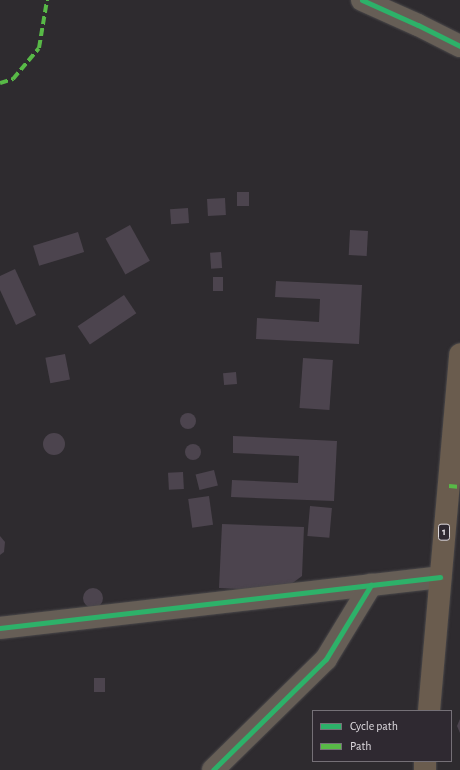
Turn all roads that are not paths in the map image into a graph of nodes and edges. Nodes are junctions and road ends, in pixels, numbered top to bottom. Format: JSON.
{"nodes":[{"id":1,"x":362,"y":0,"type":"edge"},
{"id":2,"x":460,"y":46,"type":"edge"},
{"id":3,"x":460,"y":354,"type":"edge"},
{"id":4,"x":440,"y":577,"type":"junction"},
{"id":5,"x":371,"y":585,"type":"junction"},
{"id":6,"x":0,"y":628,"type":"edge"},
{"id":7,"x":429,"y":710,"type":"edge"},
{"id":8,"x":214,"y":770,"type":"edge"}],
"edges":[{"from":1,"to":2,"type":"street"},
{"from":3,"to":4,"type":"main road","number":"1"},
{"from":4,"to":5,"type":"street"},
{"from":4,"to":7,"type":"main road","number":"1"},
{"from":5,"to":6,"type":"street"},
{"from":5,"to":8,"type":"street"}]}
